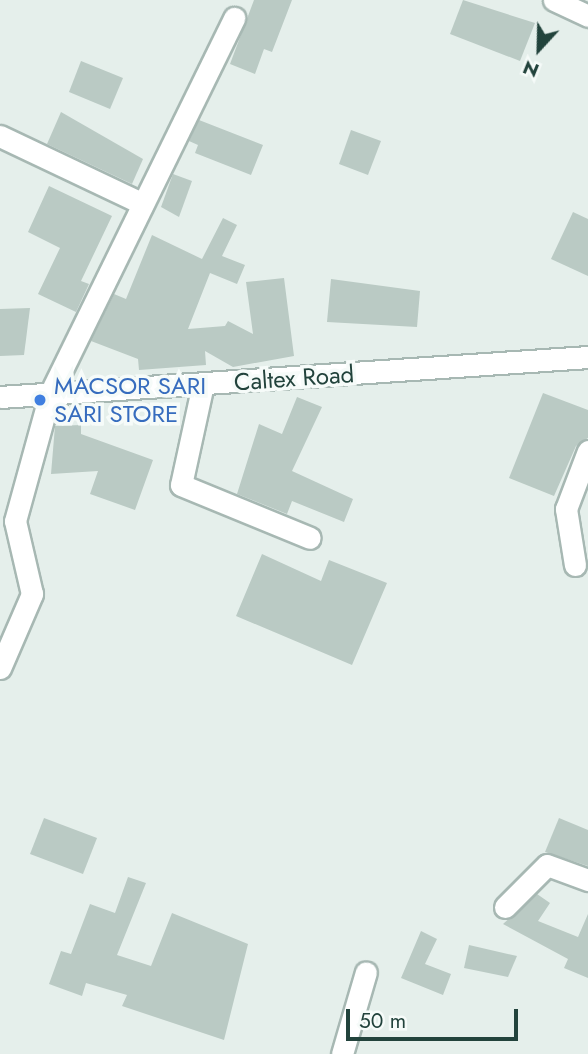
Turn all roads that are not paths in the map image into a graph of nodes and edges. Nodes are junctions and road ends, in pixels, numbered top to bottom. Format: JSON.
{"nodes":[{"id":1,"x":554,"y":0,"type":"edge"},
{"id":2,"x":588,"y":16,"type":"edge"},
{"id":3,"x":234,"y":18,"type":"dead end"},
{"id":4,"x":0,"y":136,"type":"edge"},
{"id":5,"x":144,"y":204,"type":"junction"},
{"id":6,"x":588,"y":357,"type":"edge"},
{"id":7,"x":203,"y":384,"type":"junction"},
{"id":8,"x":50,"y":394,"type":"junction"},
{"id":9,"x":0,"y":397,"type":"edge"},
{"id":10,"x":588,"y":451,"type":"edge"},
{"id":11,"x":310,"y":538,"type":"dead end"},
{"id":12,"x":575,"y":565,"type":"dead end"},
{"id":13,"x":0,"y":668,"type":"edge"},
{"id":14,"x":588,"y":880,"type":"edge"},
{"id":15,"x":505,"y":907,"type":"dead end"},
{"id":16,"x":366,"y":972,"type":"dead end"},
{"id":17,"x":342,"y":1054,"type":"edge"}],
"edges":[{"from":1,"to":2,"type":"street"},
{"from":3,"to":5,"type":"street"},
{"from":4,"to":5,"type":"street"},
{"from":5,"to":8,"type":"street"},
{"from":6,"to":7,"type":"street","name":"Caltex Road"},
{"from":7,"to":8,"type":"street","name":"Caltex Road"},
{"from":7,"to":11,"type":"street"},
{"from":8,"to":9,"type":"street","name":"Caltex Road"},
{"from":8,"to":13,"type":"street"},
{"from":10,"to":12,"type":"street"},
{"from":14,"to":15,"type":"street"},
{"from":16,"to":17,"type":"street"}]}
